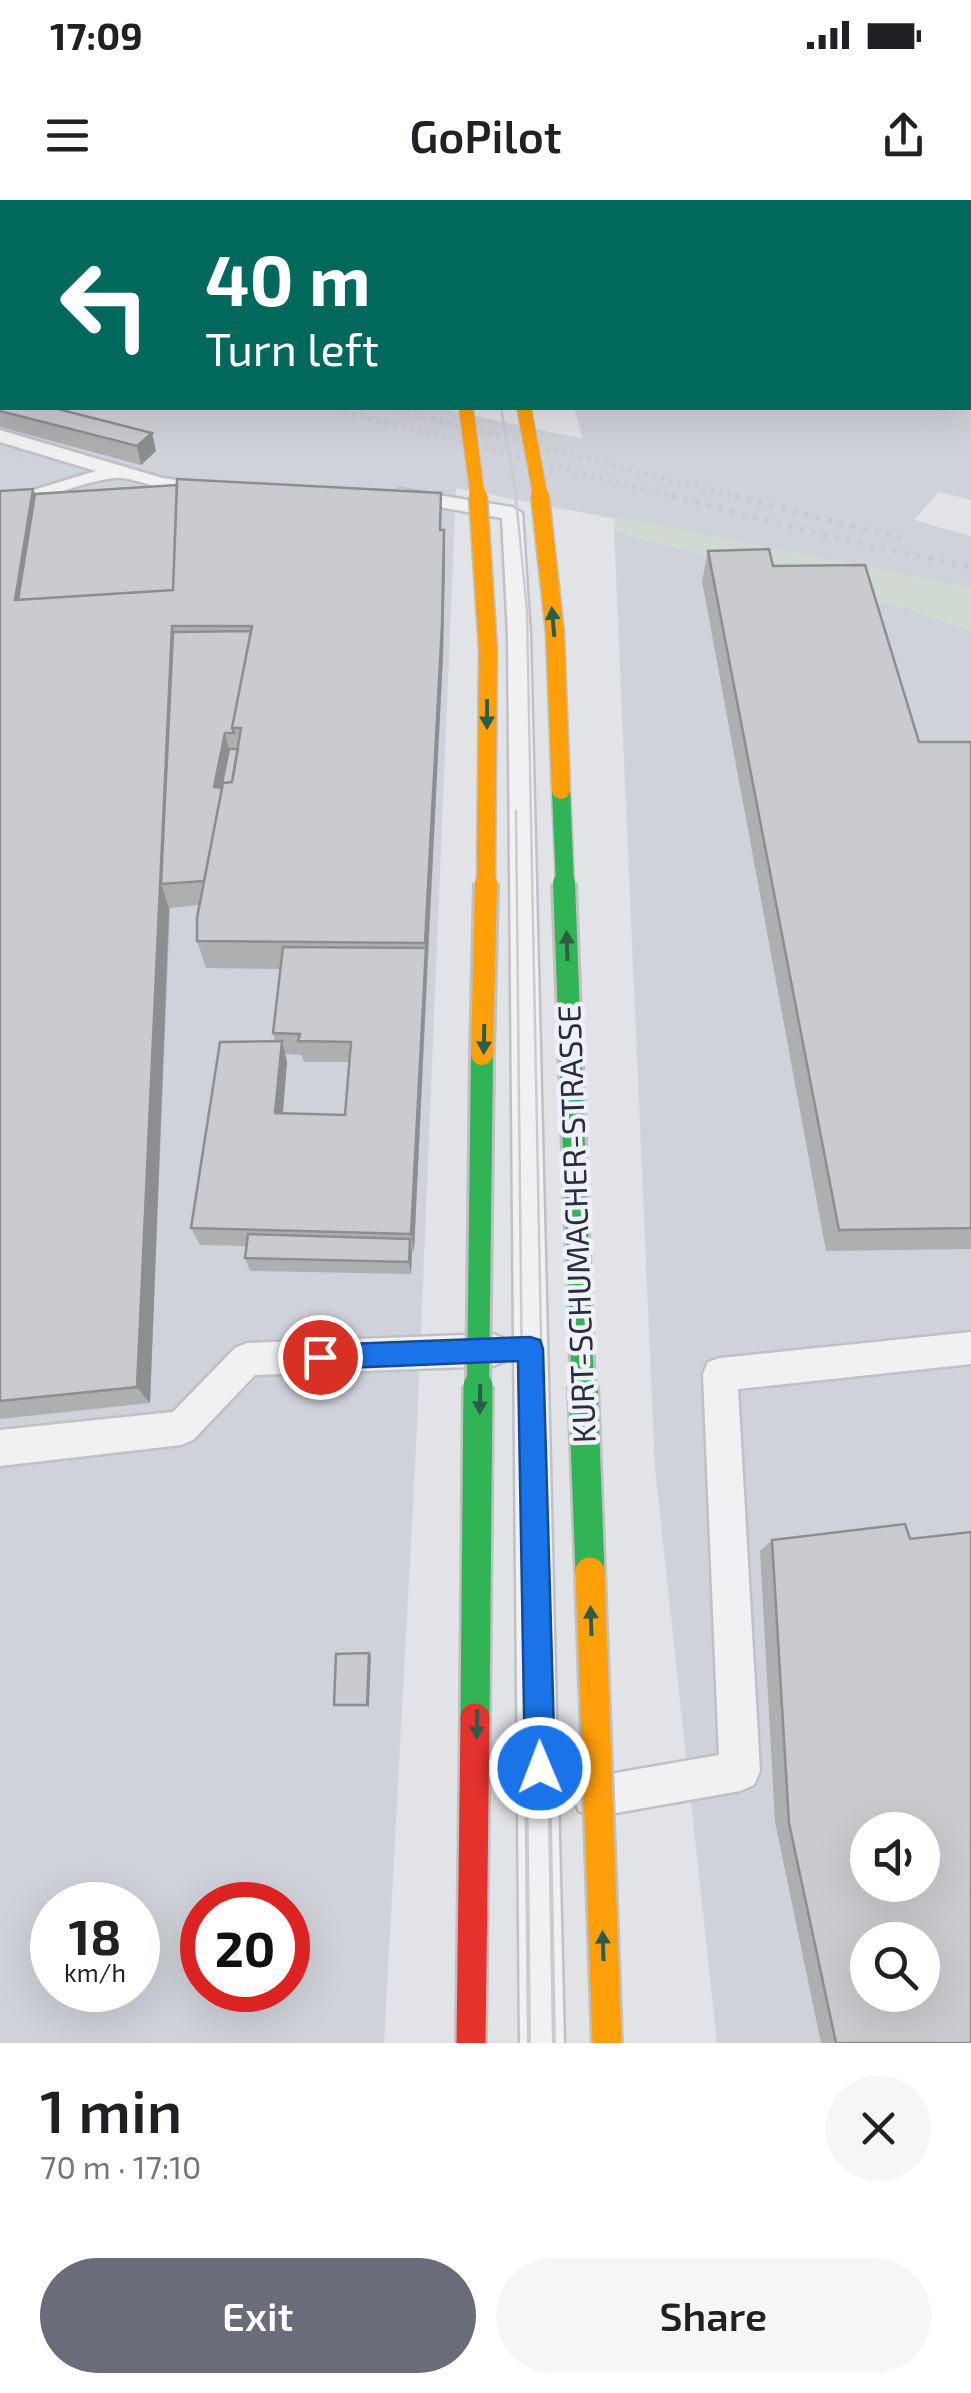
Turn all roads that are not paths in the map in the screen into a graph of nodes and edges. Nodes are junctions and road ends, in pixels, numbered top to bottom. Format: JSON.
{"nodes":[{"id":1,"x":466,"y":410,"type":"edge"},
{"id":2,"x":524,"y":410,"type":"edge"},
{"id":3,"x":0,"y":436,"type":"edge"},
{"id":4,"x":42,"y":448,"type":"junction"},
{"id":5,"x":0,"y":452,"type":"edge"},
{"id":6,"x":118,"y":471,"type":"junction"},
{"id":7,"x":226,"y":492,"type":"edge"},
{"id":8,"x":374,"y":494,"type":"edge"},
{"id":9,"x":0,"y":500,"type":"edge"},
{"id":10,"x":971,"y":1348,"type":"edge"},
{"id":11,"x":530,"y":1349,"type":"junction"},
{"id":12,"x":0,"y":1448,"type":"edge"},
{"id":13,"x":541,"y":1807,"type":"junction"},
{"id":14,"x":471,"y":2043,"type":"edge"},
{"id":15,"x":542,"y":2043,"type":"edge"},
{"id":16,"x":607,"y":2043,"type":"edge"}],
"edges":[{"from":1,"to":14,"type":"main road","one_way":true,"bridge":true},
{"from":16,"to":2,"type":"main road","name":"KURT-SCHUMACHER-STRASSE","one_way":true,"bridge":true},
{"from":3,"to":4,"type":"lane"},
{"from":4,"to":5,"type":"lane"},
{"from":4,"to":6,"type":"lane"},
{"from":6,"to":7,"type":"lane"},
{"from":6,"to":9,"type":"lane"},
{"from":8,"to":11,"type":"lane"},
{"from":10,"to":13,"type":"lane"},
{"from":11,"to":12,"type":"lane"},
{"from":11,"to":13,"type":"lane"},
{"from":13,"to":15,"type":"lane"}]}
